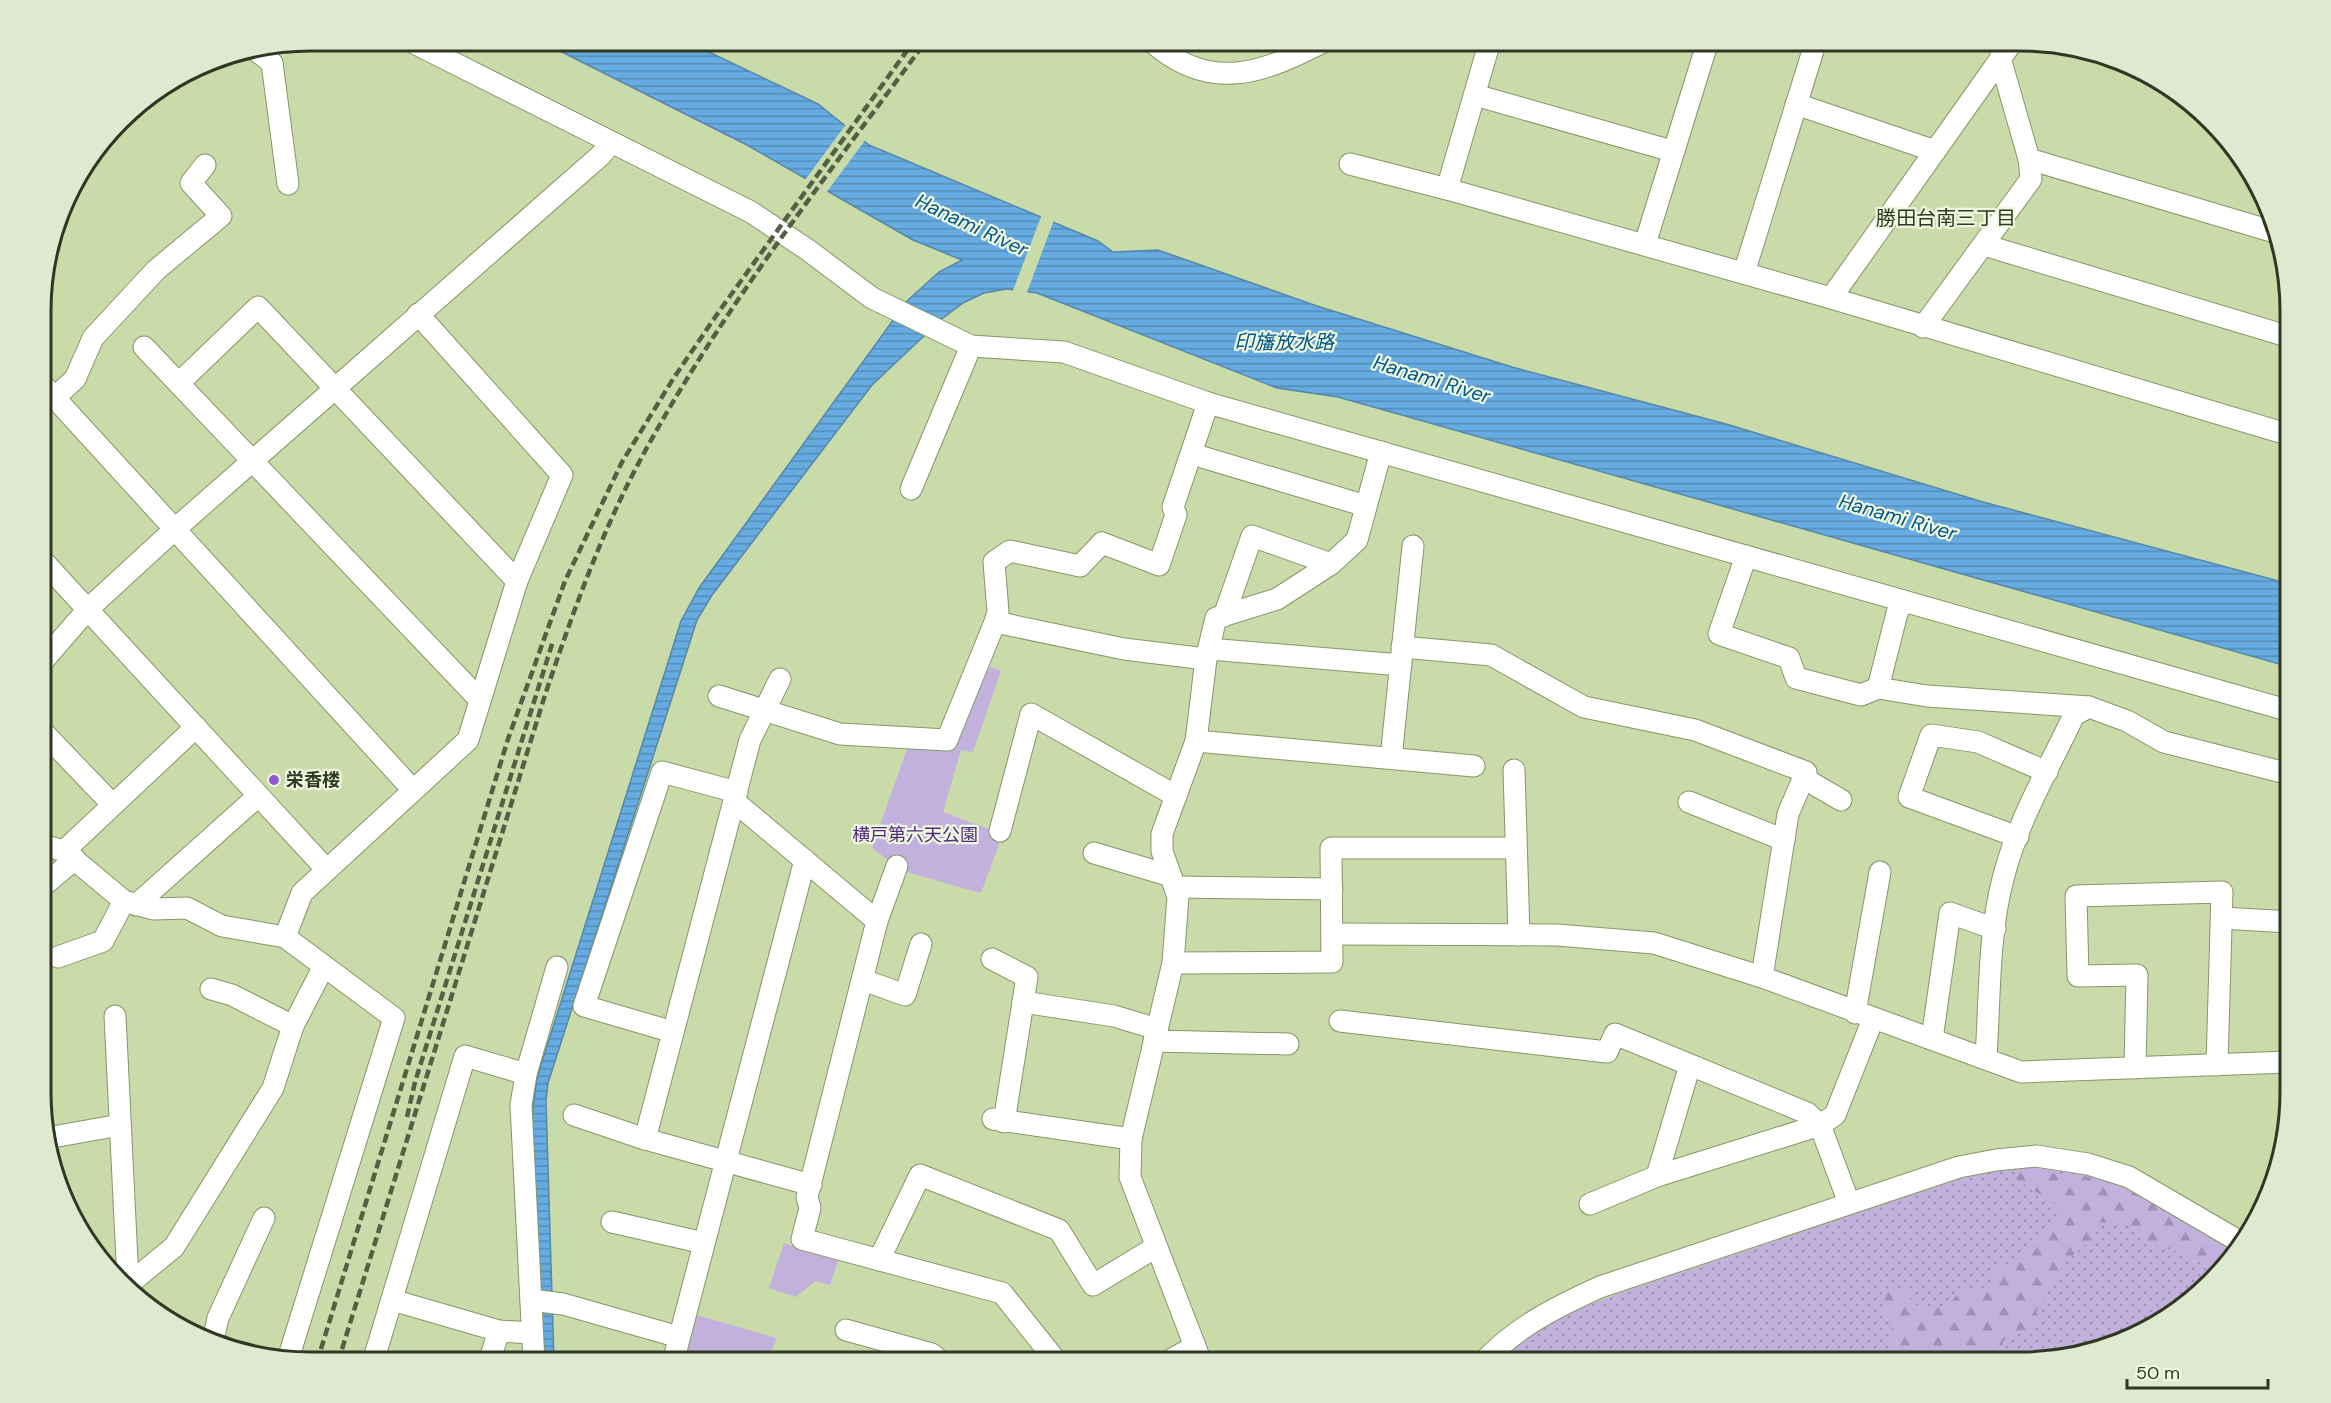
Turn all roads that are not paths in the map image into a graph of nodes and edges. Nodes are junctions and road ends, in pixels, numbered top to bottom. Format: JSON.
{"nodes":[{"id":1,"x":431,"y":51,"type":"edge"},
{"id":2,"x":1166,"y":51,"type":"edge"},
{"id":3,"x":1303,"y":51,"type":"edge"},
{"id":4,"x":1487,"y":51,"type":"edge"},
{"id":5,"x":1704,"y":51,"type":"edge"},
{"id":6,"x":1813,"y":51,"type":"edge"},
{"id":7,"x":2006,"y":51,"type":"edge"},
{"id":8,"x":2007,"y":51,"type":"edge"},
{"id":9,"x":263,"y":56,"type":"edge"},
{"id":10,"x":1475,"y":95,"type":"junction"},
{"id":11,"x":1796,"y":105,"type":"junction"},
{"id":12,"x":610,"y":144,"type":"junction"},
{"id":13,"x":1672,"y":151,"type":"junction"},
{"id":14,"x":1935,"y":151,"type":"junction"},
{"id":15,"x":2029,"y":159,"type":"junction"},
{"id":16,"x":1350,"y":164,"type":"dead end"},
{"id":17,"x":205,"y":165,"type":"dead end"},
{"id":18,"x":288,"y":183,"type":"dead end"},
{"id":19,"x":1447,"y":189,"type":"junction"},
{"id":20,"x":2267,"y":230,"type":"edge"},
{"id":21,"x":1644,"y":244,"type":"junction"},
{"id":22,"x":1984,"y":245,"type":"junction"},
{"id":23,"x":1744,"y":273,"type":"junction"},
{"id":24,"x":1831,"y":298,"type":"junction"},
{"id":25,"x":418,"y":314,"type":"junction"},
{"id":26,"x":1923,"y":327,"type":"junction"},
{"id":27,"x":2280,"y":334,"type":"edge"},
{"id":28,"x":971,"y":346,"type":"junction"},
{"id":29,"x":144,"y":347,"type":"dead end"},
{"id":30,"x":179,"y":383,"type":"junction"},
{"id":31,"x":333,"y":388,"type":"junction"},
{"id":32,"x":51,"y":391,"type":"edge"},
{"id":33,"x":51,"y":395,"type":"edge"},
{"id":34,"x":1208,"y":403,"type":"junction"},
{"id":35,"x":2280,"y":432,"type":"edge"},
{"id":36,"x":1381,"y":452,"type":"junction"},
{"id":37,"x":1192,"y":454,"type":"junction"},
{"id":38,"x":254,"y":459,"type":"junction"},
{"id":39,"x":911,"y":489,"type":"dead end"},
{"id":40,"x":1366,"y":506,"type":"junction"},
{"id":41,"x":175,"y":529,"type":"junction"},
{"id":42,"x":1413,"y":546,"type":"dead end"},
{"id":43,"x":1746,"y":556,"type":"junction"},
{"id":44,"x":1331,"y":564,"type":"junction"},
{"id":45,"x":51,"y":570,"type":"edge"},
{"id":46,"x":517,"y":581,"type":"junction"},
{"id":47,"x":1904,"y":601,"type":"junction"},
{"id":48,"x":88,"y":609,"type":"junction"},
{"id":49,"x":1224,"y":615,"type":"junction"},
{"id":50,"x":995,"y":622,"type":"junction"},
{"id":51,"x":51,"y":652,"type":"edge"},
{"id":52,"x":1208,"y":654,"type":"junction"},
{"id":53,"x":1401,"y":656,"type":"junction"},
{"id":54,"x":780,"y":679,"type":"dead end"},
{"id":55,"x":1878,"y":688,"type":"junction"},
{"id":56,"x":719,"y":696,"type":"dead end"},
{"id":57,"x":478,"y":699,"type":"junction"},
{"id":58,"x":2089,"y":707,"type":"junction"},
{"id":59,"x":2280,"y":708,"type":"edge"},
{"id":60,"x":765,"y":710,"type":"junction"},
{"id":61,"x":196,"y":727,"type":"junction"},
{"id":62,"x":51,"y":740,"type":"edge"},
{"id":63,"x":1196,"y":741,"type":"junction"},
{"id":64,"x":1391,"y":758,"type":"junction"},
{"id":65,"x":1474,"y":766,"type":"dead end"},
{"id":66,"x":1514,"y":770,"type":"dead end"},
{"id":67,"x":2280,"y":771,"type":"edge"},
{"id":68,"x":2048,"y":772,"type":"junction"},
{"id":69,"x":1805,"y":779,"type":"junction"},
{"id":70,"x":413,"y":790,"type":"junction"},
{"id":71,"x":258,"y":796,"type":"junction"},
{"id":72,"x":1176,"y":796,"type":"junction"},
{"id":73,"x":736,"y":797,"type":"junction"},
{"id":74,"x":1841,"y":800,"type":"dead end"},
{"id":75,"x":1689,"y":802,"type":"dead end"},
{"id":76,"x":112,"y":804,"type":"junction"},
{"id":77,"x":1000,"y":831,"type":"dead end"},
{"id":78,"x":2018,"y":837,"type":"junction"},
{"id":79,"x":1784,"y":840,"type":"junction"},
{"id":80,"x":51,"y":848,"type":"edge"},
{"id":81,"x":1515,"y":848,"type":"junction"},
{"id":82,"x":1094,"y":853,"type":"dead end"},
{"id":83,"x":69,"y":855,"type":"junction"},
{"id":84,"x":805,"y":860,"type":"junction"},
{"id":85,"x":897,"y":866,"type":"dead end"},
{"id":86,"x":326,"y":869,"type":"junction"},
{"id":87,"x":1880,"y":872,"type":"dead end"},
{"id":88,"x":51,"y":876,"type":"edge"},
{"id":89,"x":1173,"y":882,"type":"junction"},
{"id":90,"x":1332,"y":890,"type":"junction"},
{"id":91,"x":130,"y":903,"type":"junction"},
{"id":92,"x":2222,"y":918,"type":"junction"},
{"id":93,"x":877,"y":921,"type":"junction"},
{"id":94,"x":2280,"y":921,"type":"edge"},
{"id":95,"x":1995,"y":929,"type":"junction"},
{"id":96,"x":1332,"y":934,"type":"junction"},
{"id":97,"x":1519,"y":935,"type":"junction"},
{"id":98,"x":285,"y":937,"type":"junction"},
{"id":99,"x":921,"y":944,"type":"dead end"},
{"id":100,"x":58,"y":957,"type":"dead end"},
{"id":101,"x":992,"y":959,"type":"dead end"},
{"id":102,"x":1173,"y":963,"type":"junction"},
{"id":103,"x":324,"y":966,"type":"junction"},
{"id":104,"x":557,"y":967,"type":"dead end"},
{"id":105,"x":1762,"y":977,"type":"junction"},
{"id":106,"x":863,"y":980,"type":"junction"},
{"id":107,"x":211,"y":989,"type":"dead end"},
{"id":108,"x":1023,"y":1002,"type":"junction"},
{"id":109,"x":115,"y":1016,"type":"dead end"},
{"id":110,"x":1864,"y":1016,"type":"junction"},
{"id":111,"x":1340,"y":1021,"type":"dead end"},
{"id":112,"x":293,"y":1026,"type":"junction"},
{"id":113,"x":673,"y":1032,"type":"junction"},
{"id":114,"x":1156,"y":1035,"type":"junction"},
{"id":115,"x":1932,"y":1039,"type":"junction"},
{"id":116,"x":1288,"y":1044,"type":"dead end"},
{"id":117,"x":1986,"y":1057,"type":"junction"},
{"id":118,"x":2280,"y":1062,"type":"edge"},
{"id":119,"x":1690,"y":1065,"type":"junction"},
{"id":120,"x":2217,"y":1065,"type":"junction"},
{"id":121,"x":2135,"y":1068,"type":"junction"},
{"id":122,"x":526,"y":1074,"type":"junction"},
{"id":123,"x":574,"y":1115,"type":"dead end"},
{"id":124,"x":120,"y":1125,"type":"junction"},
{"id":125,"x":1820,"y":1125,"type":"junction"},
{"id":126,"x":55,"y":1137,"type":"edge"},
{"id":127,"x":645,"y":1139,"type":"junction"},
{"id":128,"x":1131,"y":1139,"type":"junction"},
{"id":129,"x":726,"y":1160,"type":"junction"},
{"id":130,"x":1657,"y":1176,"type":"junction"},
{"id":131,"x":811,"y":1185,"type":"junction"},
{"id":132,"x":1849,"y":1203,"type":"junction"},
{"id":133,"x":1590,"y":1204,"type":"dead end"},
{"id":134,"x":264,"y":1218,"type":"dead end"},
{"id":135,"x":612,"y":1222,"type":"dead end"},
{"id":136,"x":2234,"y":1238,"type":"edge"},
{"id":137,"x":704,"y":1243,"type":"junction"},
{"id":138,"x":1156,"y":1247,"type":"junction"},
{"id":139,"x":879,"y":1260,"type":"junction"},
{"id":140,"x":129,"y":1277,"type":"edge"},
{"id":141,"x":132,"y":1280,"type":"edge"},
{"id":142,"x":392,"y":1300,"type":"junction"},
{"id":143,"x":534,"y":1301,"type":"junction"},
{"id":144,"x":846,"y":1330,"type":"dead end"},
{"id":145,"x":499,"y":1331,"type":"junction"},
{"id":146,"x":215,"y":1333,"type":"edge"},
{"id":147,"x":532,"y":1333,"type":"junction"},
{"id":148,"x":679,"y":1337,"type":"junction"},
{"id":149,"x":291,"y":1351,"type":"edge"},
{"id":150,"x":376,"y":1352,"type":"edge"},
{"id":151,"x":492,"y":1352,"type":"edge"},
{"id":152,"x":533,"y":1352,"type":"edge"},
{"id":153,"x":676,"y":1352,"type":"edge"},
{"id":154,"x":926,"y":1352,"type":"edge"},
{"id":155,"x":1049,"y":1352,"type":"edge"},
{"id":156,"x":1197,"y":1352,"type":"edge"},
{"id":157,"x":1493,"y":1352,"type":"edge"}],
"edges":[{"from":1,"to":12,"type":"street"},
{"from":2,"to":3,"type":"street"},
{"from":4,"to":10,"type":"street"},
{"from":5,"to":13,"type":"street"},
{"from":6,"to":11,"type":"street"},
{"from":7,"to":14,"type":"street"},
{"from":8,"to":15,"type":"street"},
{"from":9,"to":18,"type":"street"},
{"from":10,"to":13,"type":"street"},
{"from":10,"to":19,"type":"street"},
{"from":11,"to":14,"type":"street"},
{"from":11,"to":23,"type":"street"},
{"from":12,"to":25,"type":"street"},
{"from":12,"to":28,"type":"street"},
{"from":13,"to":21,"type":"street"},
{"from":14,"to":24,"type":"street"},
{"from":15,"to":20,"type":"street"},
{"from":15,"to":22,"type":"street"},
{"from":16,"to":19,"type":"street"},
{"from":17,"to":32,"type":"street"},
{"from":19,"to":21,"type":"street"},
{"from":21,"to":23,"type":"street"},
{"from":22,"to":26,"type":"street"},
{"from":22,"to":27,"type":"street"},
{"from":23,"to":24,"type":"street"},
{"from":24,"to":26,"type":"street"},
{"from":25,"to":31,"type":"street"},
{"from":25,"to":46,"type":"street"},
{"from":26,"to":35,"type":"street"},
{"from":28,"to":34,"type":"street"},
{"from":28,"to":39,"type":"street"},
{"from":29,"to":30,"type":"street"},
{"from":30,"to":31,"type":"street"},
{"from":30,"to":38,"type":"street"},
{"from":31,"to":38,"type":"street"},
{"from":31,"to":46,"type":"street"},
{"from":33,"to":41,"type":"street"},
{"from":34,"to":36,"type":"street"},
{"from":34,"to":37,"type":"street"},
{"from":36,"to":40,"type":"street"},
{"from":36,"to":43,"type":"street"},
{"from":37,"to":40,"type":"street"},
{"from":37,"to":50,"type":"street"},
{"from":38,"to":41,"type":"street"},
{"from":38,"to":57,"type":"street"},
{"from":40,"to":44,"type":"street"},
{"from":41,"to":48,"type":"street"},
{"from":41,"to":70,"type":"street"},
{"from":42,"to":53,"type":"street"},
{"from":43,"to":47,"type":"street"},
{"from":43,"to":55,"type":"street"},
{"from":44,"to":49,"type":"street"},
{"from":44,"to":49,"type":"street"},
{"from":45,"to":48,"type":"street"},
{"from":46,"to":57,"type":"street"},
{"from":47,"to":55,"type":"street"},
{"from":47,"to":59,"type":"street"},
{"from":48,"to":51,"type":"street"},
{"from":48,"to":61,"type":"street"},
{"from":49,"to":52,"type":"street"},
{"from":50,"to":52,"type":"street"},
{"from":50,"to":60,"type":"street"},
{"from":52,"to":53,"type":"street"},
{"from":52,"to":63,"type":"street"},
{"from":53,"to":64,"type":"street"},
{"from":53,"to":69,"type":"street"},
{"from":54,"to":60,"type":"street"},
{"from":55,"to":58,"type":"street"},
{"from":56,"to":60,"type":"street"},
{"from":57,"to":70,"type":"street"},
{"from":58,"to":67,"type":"street"},
{"from":58,"to":68,"type":"street"},
{"from":60,"to":73,"type":"street"},
{"from":61,"to":71,"type":"street"},
{"from":61,"to":76,"type":"street"},
{"from":62,"to":76,"type":"street"},
{"from":63,"to":64,"type":"street"},
{"from":63,"to":72,"type":"street"},
{"from":64,"to":65,"type":"street"},
{"from":66,"to":81,"type":"street"},
{"from":68,"to":78,"type":"street"},
{"from":68,"to":78,"type":"street"},
{"from":69,"to":74,"type":"street"},
{"from":69,"to":79,"type":"street"},
{"from":70,"to":86,"type":"street"},
{"from":71,"to":86,"type":"street"},
{"from":71,"to":91,"type":"street"},
{"from":72,"to":77,"type":"street"},
{"from":72,"to":89,"type":"street"},
{"from":73,"to":84,"type":"street"},
{"from":73,"to":113,"type":"street"},
{"from":73,"to":113,"type":"street"},
{"from":75,"to":79,"type":"street"},
{"from":76,"to":83,"type":"street"},
{"from":78,"to":95,"type":"street"},
{"from":79,"to":105,"type":"street"},
{"from":80,"to":83,"type":"street"},
{"from":81,"to":90,"type":"street"},
{"from":81,"to":97,"type":"street"},
{"from":82,"to":89,"type":"street"},
{"from":83,"to":88,"type":"street"},
{"from":83,"to":91,"type":"street"},
{"from":84,"to":93,"type":"street"},
{"from":84,"to":129,"type":"street"},
{"from":85,"to":93,"type":"street"},
{"from":86,"to":98,"type":"street"},
{"from":87,"to":110,"type":"street"},
{"from":89,"to":90,"type":"street"},
{"from":89,"to":102,"type":"street"},
{"from":90,"to":96,"type":"street"},
{"from":91,"to":98,"type":"street"},
{"from":91,"to":100,"type":"street"},
{"from":92,"to":94,"type":"street"},
{"from":92,"to":120,"type":"street"},
{"from":92,"to":121,"type":"street"},
{"from":93,"to":106,"type":"street"},
{"from":95,"to":115,"type":"street"},
{"from":95,"to":117,"type":"street"},
{"from":96,"to":97,"type":"street"},
{"from":96,"to":102,"type":"street"},
{"from":97,"to":105,"type":"street"},
{"from":98,"to":103,"type":"street"},
{"from":99,"to":106,"type":"street"},
{"from":101,"to":108,"type":"street"},
{"from":102,"to":114,"type":"street"},
{"from":103,"to":112,"type":"street"},
{"from":103,"to":149,"type":"street"},
{"from":104,"to":122,"type":"street"},
{"from":105,"to":110,"type":"street"},
{"from":106,"to":131,"type":"street"},
{"from":107,"to":112,"type":"street"},
{"from":108,"to":114,"type":"street"},
{"from":108,"to":128,"type":"street"},
{"from":109,"to":124,"type":"street"},
{"from":110,"to":115,"type":"street"},
{"from":110,"to":125,"type":"street"},
{"from":111,"to":119,"type":"street"},
{"from":112,"to":141,"type":"street"},
{"from":113,"to":127,"type":"street"},
{"from":114,"to":116,"type":"street"},
{"from":114,"to":128,"type":"street"},
{"from":115,"to":117,"type":"street"},
{"from":117,"to":121,"type":"street"},
{"from":118,"to":120,"type":"street"},
{"from":119,"to":125,"type":"street"},
{"from":119,"to":130,"type":"street"},
{"from":120,"to":121,"type":"street"},
{"from":122,"to":142,"type":"street"},
{"from":122,"to":143,"type":"street"},
{"from":123,"to":127,"type":"street"},
{"from":124,"to":126,"type":"street"},
{"from":124,"to":140,"type":"street"},
{"from":125,"to":130,"type":"street"},
{"from":125,"to":132,"type":"street"},
{"from":127,"to":129,"type":"street"},
{"from":128,"to":138,"type":"street"},
{"from":129,"to":131,"type":"street"},
{"from":129,"to":137,"type":"street"},
{"from":130,"to":133,"type":"street"},
{"from":131,"to":139,"type":"street"},
{"from":132,"to":136,"type":"street"},
{"from":132,"to":157,"type":"street"},
{"from":134,"to":146,"type":"street"},
{"from":135,"to":137,"type":"street"},
{"from":137,"to":148,"type":"street"},
{"from":138,"to":139,"type":"street"},
{"from":138,"to":156,"type":"street"},
{"from":139,"to":155,"type":"street"},
{"from":142,"to":145,"type":"street"},
{"from":142,"to":150,"type":"street"},
{"from":143,"to":147,"type":"street"},
{"from":143,"to":148,"type":"street"},
{"from":144,"to":154,"type":"street"},
{"from":145,"to":147,"type":"street"},
{"from":145,"to":151,"type":"street"},
{"from":147,"to":152,"type":"street"},
{"from":148,"to":153,"type":"street"}]}
